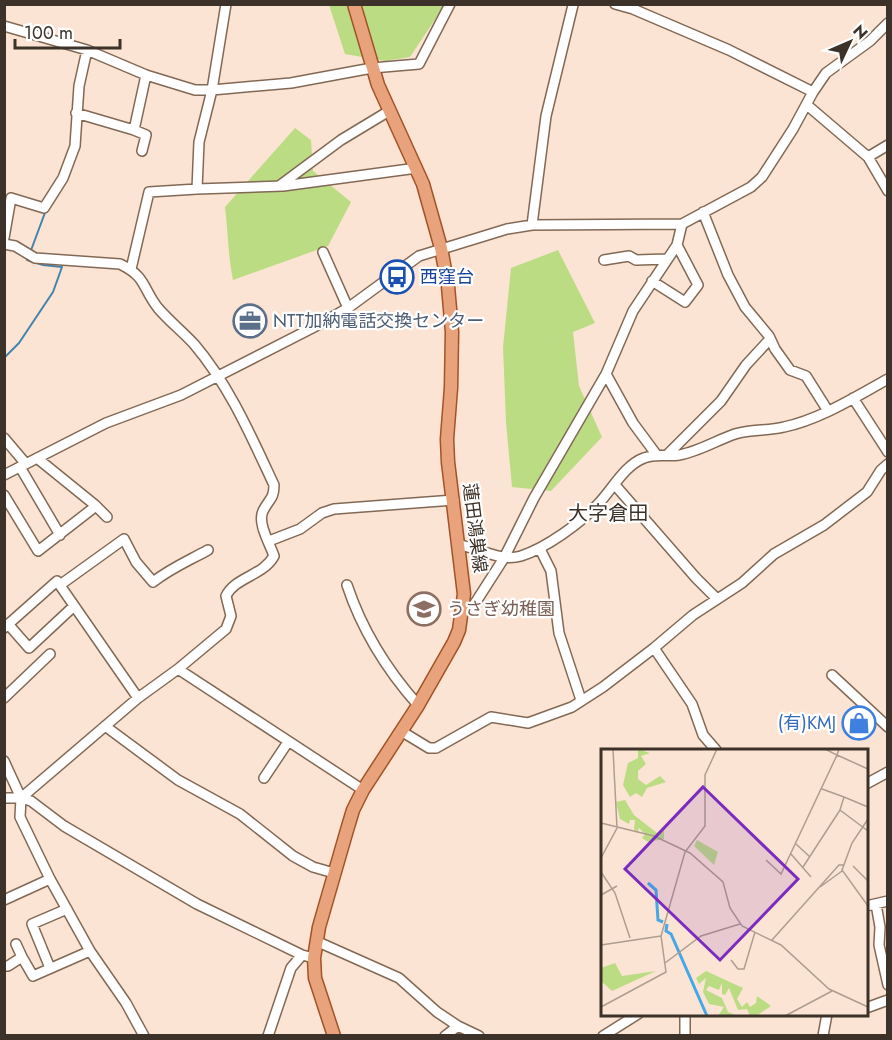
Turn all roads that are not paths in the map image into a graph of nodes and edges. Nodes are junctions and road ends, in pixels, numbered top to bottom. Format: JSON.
{"nodes":[{"id":1,"x":225,"y":4,"type":"edge"},
{"id":2,"x":354,"y":4,"type":"edge"},
{"id":3,"x":450,"y":4,"type":"edge"},
{"id":4,"x":581,"y":4,"type":"edge"},
{"id":5,"x":615,"y":4,"type":"edge"},
{"id":6,"x":572,"y":5,"type":"edge"},
{"id":7,"x":634,"y":7,"type":"edge"},
{"id":8,"x":888,"y":22,"type":"edge"},
{"id":9,"x":4,"y":26,"type":"edge"},
{"id":10,"x":87,"y":50,"type":"junction"},
{"id":11,"x":372,"y":68,"type":"junction"},
{"id":12,"x":146,"y":75,"type":"junction"},
{"id":13,"x":212,"y":90,"type":"junction"},
{"id":14,"x":813,"y":92,"type":"junction"},
{"id":15,"x":807,"y":105,"type":"junction"},
{"id":16,"x":389,"y":111,"type":"junction"},
{"id":17,"x":76,"y":113,"type":"junction"},
{"id":18,"x":134,"y":130,"type":"junction"},
{"id":19,"x":888,"y":145,"type":"edge"},
{"id":20,"x":142,"y":151,"type":"dead end"},
{"id":21,"x":868,"y":157,"type":"junction"},
{"id":22,"x":417,"y":168,"type":"junction"},
{"id":23,"x":279,"y":186,"type":"junction"},
{"id":24,"x":197,"y":189,"type":"junction"},
{"id":25,"x":888,"y":191,"type":"edge"},
{"id":26,"x":704,"y":212,"type":"junction"},
{"id":27,"x":682,"y":224,"type":"junction"},
{"id":28,"x":532,"y":225,"type":"junction"},
{"id":29,"x":4,"y":238,"type":"edge"},
{"id":30,"x":4,"y":244,"type":"edge"},
{"id":31,"x":677,"y":245,"type":"junction"},
{"id":32,"x":441,"y":248,"type":"junction"},
{"id":33,"x":323,"y":252,"type":"dead end"},
{"id":34,"x":667,"y":259,"type":"junction"},
{"id":35,"x":604,"y":260,"type":"dead end"},
{"id":36,"x":131,"y":269,"type":"junction"},
{"id":37,"x":652,"y":281,"type":"junction"},
{"id":38,"x":348,"y":308,"type":"junction"},
{"id":39,"x":770,"y":339,"type":"junction"},
{"id":40,"x":606,"y":374,"type":"junction"},
{"id":41,"x":218,"y":377,"type":"junction"},
{"id":42,"x":888,"y":380,"type":"edge"},
{"id":43,"x":853,"y":398,"type":"junction"},
{"id":44,"x":828,"y":411,"type":"junction"},
{"id":45,"x":4,"y":438,"type":"edge"},
{"id":46,"x":888,"y":452,"type":"edge"},
{"id":47,"x":656,"y":454,"type":"junction"},
{"id":48,"x":667,"y":455,"type":"junction"},
{"id":49,"x":37,"y":458,"type":"junction"},
{"id":50,"x":888,"y":464,"type":"edge"},
{"id":51,"x":23,"y":465,"type":"junction"},
{"id":52,"x":4,"y":476,"type":"edge"},
{"id":53,"x":615,"y":485,"type":"junction"},
{"id":54,"x":4,"y":495,"type":"edge"},
{"id":55,"x":453,"y":500,"type":"junction"},
{"id":56,"x":96,"y":506,"type":"junction"},
{"id":57,"x":106,"y":517,"type":"dead end"},
{"id":58,"x":60,"y":535,"type":"junction"},
{"id":59,"x":269,"y":542,"type":"junction"},
{"id":60,"x":459,"y":545,"type":"junction"},
{"id":61,"x":540,"y":549,"type":"junction"},
{"id":62,"x":208,"y":550,"type":"dead end"},
{"id":63,"x":504,"y":558,"type":"junction"},
{"id":64,"x":60,"y":585,"type":"junction"},
{"id":65,"x":347,"y":585,"type":"dead end"},
{"id":66,"x":717,"y":599,"type":"junction"},
{"id":67,"x":74,"y":606,"type":"junction"},
{"id":68,"x":464,"y":609,"type":"junction"},
{"id":69,"x":6,"y":626,"type":"edge"},
{"id":70,"x":654,"y":648,"type":"junction"},
{"id":71,"x":50,"y":654,"type":"dead end"},
{"id":72,"x":178,"y":669,"type":"junction"},
{"id":73,"x":832,"y":675,"type":"dead end"},
{"id":74,"x":4,"y":698,"type":"edge"},
{"id":75,"x":138,"y":698,"type":"junction"},
{"id":76,"x":580,"y":700,"type":"junction"},
{"id":77,"x":418,"y":705,"type":"junction"},
{"id":78,"x":105,"y":726,"type":"junction"},
{"id":79,"x":888,"y":727,"type":"edge"},
{"id":80,"x":401,"y":731,"type":"junction"},
{"id":81,"x":288,"y":742,"type":"junction"},
{"id":82,"x":715,"y":749,"type":"edge"},
{"id":83,"x":4,"y":761,"type":"edge"},
{"id":84,"x":887,"y":773,"type":"edge"},
{"id":85,"x":264,"y":778,"type":"dead end"},
{"id":86,"x":868,"y":783,"type":"edge"},
{"id":87,"x":363,"y":790,"type":"junction"},
{"id":88,"x":4,"y":798,"type":"edge"},
{"id":89,"x":21,"y":798,"type":"junction"},
{"id":90,"x":334,"y":873,"type":"junction"},
{"id":91,"x":50,"y":879,"type":"junction"},
{"id":92,"x":4,"y":900,"type":"edge"},
{"id":93,"x":888,"y":901,"type":"edge"},
{"id":94,"x":871,"y":905,"type":"edge"},
{"id":95,"x":67,"y":909,"type":"junction"},
{"id":96,"x":316,"y":941,"type":"junction"},
{"id":97,"x":16,"y":944,"type":"dead end"},
{"id":98,"x":90,"y":951,"type":"junction"},
{"id":99,"x":308,"y":956,"type":"junction"},
{"id":100,"x":22,"y":957,"type":"junction"},
{"id":101,"x":885,"y":962,"type":"edge"},
{"id":102,"x":4,"y":966,"type":"edge"},
{"id":103,"x":50,"y":968,"type":"junction"},
{"id":104,"x":888,"y":985,"type":"edge"},
{"id":105,"x":888,"y":1000,"type":"edge"},
{"id":106,"x":868,"y":1008,"type":"edge"},
{"id":107,"x":635,"y":1016,"type":"edge"},
{"id":108,"x":685,"y":1016,"type":"edge"},
{"id":109,"x":827,"y":1016,"type":"edge"},
{"id":110,"x":458,"y":1026,"type":"junction"},
{"id":111,"x":144,"y":1035,"type":"edge"},
{"id":112,"x":268,"y":1035,"type":"edge"},
{"id":113,"x":334,"y":1035,"type":"edge"},
{"id":114,"x":445,"y":1035,"type":"edge"},
{"id":115,"x":479,"y":1035,"type":"edge"},
{"id":116,"x":603,"y":1035,"type":"edge"},
{"id":117,"x":685,"y":1035,"type":"edge"},
{"id":118,"x":823,"y":1035,"type":"edge"}],
"edges":[{"from":1,"to":13,"type":"street"},
{"from":2,"to":11,"type":"main road","name":"蓮田鴻巣線"},
{"from":3,"to":11,"type":"street"},
{"from":4,"to":6,"type":"street"},
{"from":5,"to":7,"type":"street"},
{"from":6,"to":28,"type":"street"},
{"from":7,"to":14,"type":"street"},
{"from":8,"to":14,"type":"street"},
{"from":9,"to":10,"type":"street"},
{"from":10,"to":12,"type":"street"},
{"from":10,"to":17,"type":"street"},
{"from":11,"to":13,"type":"street"},
{"from":11,"to":16,"type":"main road","name":"蓮田鴻巣線"},
{"from":12,"to":13,"type":"street"},
{"from":12,"to":18,"type":"street"},
{"from":13,"to":24,"type":"street"},
{"from":14,"to":15,"type":"street"},
{"from":15,"to":21,"type":"street"},
{"from":15,"to":26,"type":"street"},
{"from":16,"to":22,"type":"main road","name":"蓮田鴻巣線"},
{"from":16,"to":23,"type":"street"},
{"from":17,"to":18,"type":"street"},
{"from":17,"to":29,"type":"street"},
{"from":18,"to":20,"type":"street"},
{"from":19,"to":21,"type":"street"},
{"from":21,"to":25,"type":"street"},
{"from":22,"to":23,"type":"street"},
{"from":22,"to":32,"type":"main road","name":"蓮田鴻巣線"},
{"from":23,"to":24,"type":"street"},
{"from":24,"to":36,"type":"street"},
{"from":26,"to":27,"type":"street"},
{"from":26,"to":39,"type":"street"},
{"from":27,"to":28,"type":"street"},
{"from":27,"to":31,"type":"street"},
{"from":28,"to":32,"type":"street"},
{"from":30,"to":36,"type":"street"},
{"from":31,"to":34,"type":"street"},
{"from":31,"to":37,"type":"street"},
{"from":32,"to":38,"type":"street"},
{"from":32,"to":55,"type":"main road","name":"蓮田鴻巣線"},
{"from":33,"to":38,"type":"street"},
{"from":34,"to":35,"type":"street"},
{"from":34,"to":37,"type":"street"},
{"from":36,"to":41,"type":"street"},
{"from":37,"to":40,"type":"street"},
{"from":38,"to":41,"type":"street"},
{"from":39,"to":44,"type":"street"},
{"from":39,"to":48,"type":"street"},
{"from":40,"to":47,"type":"street"},
{"from":40,"to":63,"type":"street"},
{"from":41,"to":49,"type":"street"},
{"from":41,"to":59,"type":"street"},
{"from":42,"to":43,"type":"street"},
{"from":43,"to":44,"type":"street"},
{"from":43,"to":46,"type":"street"},
{"from":44,"to":48,"type":"street"},
{"from":45,"to":51,"type":"street"},
{"from":47,"to":48,"type":"street"},
{"from":47,"to":53,"type":"street"},
{"from":49,"to":51,"type":"street"},
{"from":49,"to":56,"type":"street"},
{"from":50,"to":66,"type":"street"},
{"from":51,"to":52,"type":"street"},
{"from":51,"to":58,"type":"street"},
{"from":53,"to":61,"type":"street"},
{"from":53,"to":66,"type":"street"},
{"from":54,"to":58,"type":"street"},
{"from":55,"to":59,"type":"street"},
{"from":55,"to":60,"type":"main road","name":"蓮田鴻巣線"},
{"from":56,"to":57,"type":"street"},
{"from":56,"to":58,"type":"street"},
{"from":59,"to":72,"type":"street"},
{"from":60,"to":63,"type":"street"},
{"from":60,"to":68,"type":"main road","name":"蓮田鴻巣線"},
{"from":61,"to":63,"type":"street"},
{"from":61,"to":76,"type":"street"},
{"from":62,"to":64,"type":"street"},
{"from":63,"to":68,"type":"street"},
{"from":64,"to":67,"type":"street"},
{"from":64,"to":69,"type":"street"},
{"from":65,"to":77,"type":"street"},
{"from":66,"to":70,"type":"street"},
{"from":67,"to":69,"type":"street"},
{"from":67,"to":75,"type":"street"},
{"from":68,"to":77,"type":"main road","name":"蓮田鴻巣線"},
{"from":70,"to":76,"type":"street"},
{"from":70,"to":82,"type":"street"},
{"from":71,"to":74,"type":"street"},
{"from":72,"to":75,"type":"street"},
{"from":72,"to":81,"type":"street"},
{"from":73,"to":79,"type":"street"},
{"from":75,"to":78,"type":"street"},
{"from":76,"to":80,"type":"street"},
{"from":77,"to":80,"type":"main road","name":"蓮田鴻巣線"},
{"from":78,"to":89,"type":"street"},
{"from":78,"to":90,"type":"street"},
{"from":80,"to":87,"type":"main road","name":"蓮田鴻巣線"},
{"from":81,"to":85,"type":"street"},
{"from":81,"to":87,"type":"street"},
{"from":83,"to":89,"type":"street"},
{"from":84,"to":86,"type":"street"},
{"from":87,"to":90,"type":"main road","name":"蓮田鴻巣線"},
{"from":88,"to":89,"type":"street"},
{"from":89,"to":91,"type":"street"},
{"from":89,"to":99,"type":"street"},
{"from":90,"to":96,"type":"main road","name":"蓮田鴻巣線"},
{"from":91,"to":92,"type":"street"},
{"from":91,"to":95,"type":"street"},
{"from":93,"to":94,"type":"street"},
{"from":94,"to":101,"type":"street"},
{"from":95,"to":98,"type":"street"},
{"from":95,"to":103,"type":"street"},
{"from":96,"to":99,"type":"main road","name":"蓮田鴻巣線"},
{"from":96,"to":110,"type":"street"},
{"from":97,"to":100,"type":"street"},
{"from":98,"to":103,"type":"street"},
{"from":98,"to":111,"type":"street"},
{"from":99,"to":112,"type":"street"},
{"from":99,"to":113,"type":"main road","name":"蓮田鴻巣線"},
{"from":100,"to":102,"type":"street"},
{"from":100,"to":103,"type":"street"},
{"from":101,"to":104,"type":"street"},
{"from":105,"to":106,"type":"street"},
{"from":107,"to":116,"type":"street"},
{"from":108,"to":117,"type":"street"},
{"from":109,"to":118,"type":"street"},
{"from":110,"to":114,"type":"street"},
{"from":110,"to":115,"type":"street"}]}
